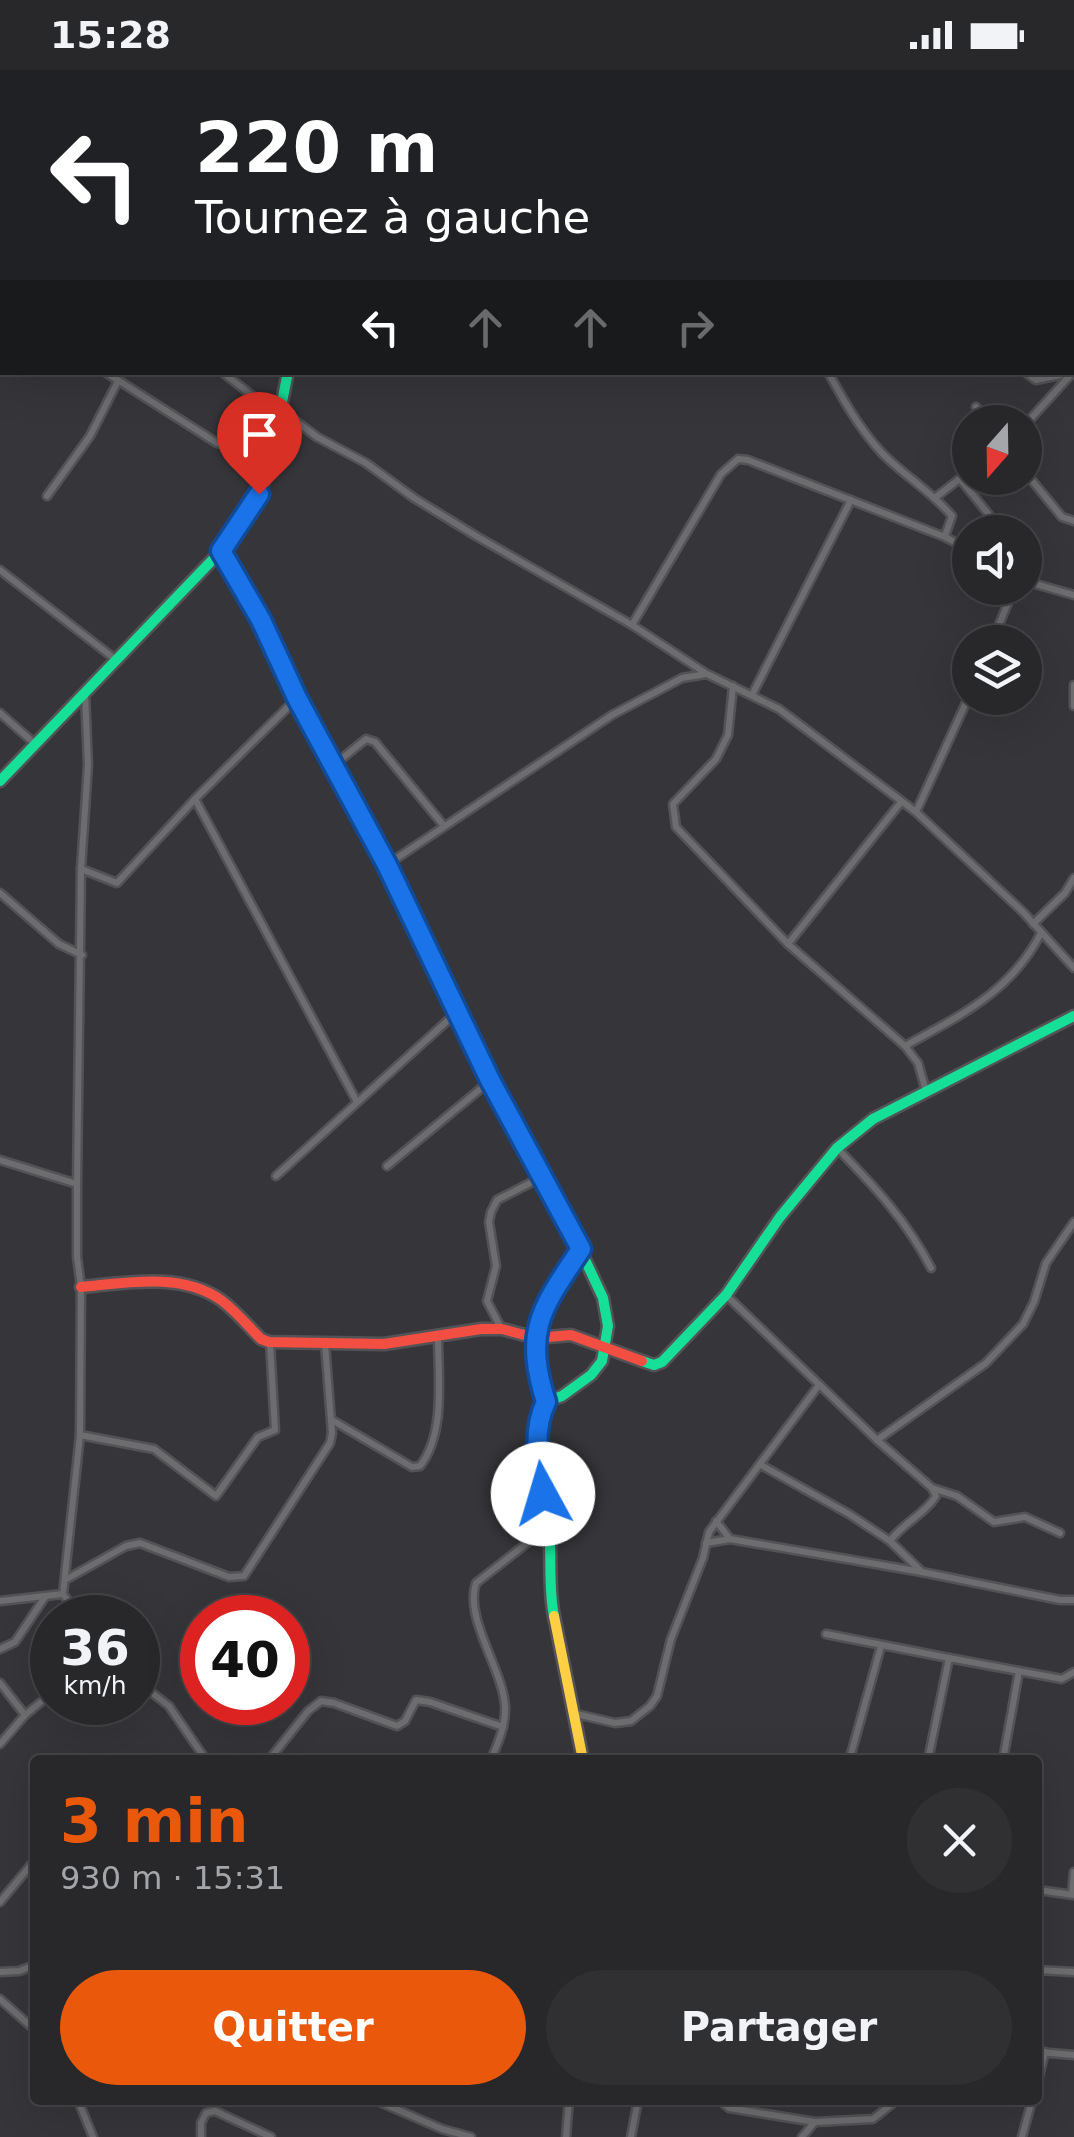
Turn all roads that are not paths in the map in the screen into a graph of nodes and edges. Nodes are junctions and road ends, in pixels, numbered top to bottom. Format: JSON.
{"nodes":[{"id":1,"x":109,"y":375,"type":"edge"},
{"id":2,"x":226,"y":375,"type":"edge"},
{"id":3,"x":288,"y":375,"type":"edge"},
{"id":4,"x":830,"y":375,"type":"edge"},
{"id":5,"x":1029,"y":375,"type":"edge"},
{"id":6,"x":1058,"y":375,"type":"edge"},
{"id":7,"x":1069,"y":375,"type":"edge"},
{"id":8,"x":118,"y":381,"type":"junction"},
{"id":9,"x":1042,"y":406,"type":"edge"},
{"id":10,"x":282,"y":410,"type":"junction"},
{"id":11,"x":271,"y":457,"type":"junction"},
{"id":12,"x":952,"y":485,"type":"edge"},
{"id":13,"x":1042,"y":493,"type":"edge"},
{"id":14,"x":973,"y":495,"type":"edge"},
{"id":15,"x":47,"y":496,"type":"dead end"},
{"id":16,"x":936,"y":496,"type":"junction"},
{"id":17,"x":851,"y":500,"type":"junction"},
{"id":18,"x":990,"y":515,"type":"edge"},
{"id":19,"x":1074,"y":521,"type":"edge"},
{"id":20,"x":945,"y":536,"type":"junction"},
{"id":21,"x":952,"y":540,"type":"edge"},
{"id":22,"x":221,"y":551,"type":"junction"},
{"id":23,"x":0,"y":570,"type":"edge"},
{"id":24,"x":1042,"y":586,"type":"edge"},
{"id":25,"x":1074,"y":595,"type":"edge"},
{"id":26,"x":632,"y":625,"type":"junction"},
{"id":27,"x":115,"y":659,"type":"junction"},
{"id":28,"x":707,"y":674,"type":"junction"},
{"id":29,"x":1074,"y":684,"type":"edge"},
{"id":30,"x":732,"y":686,"type":"junction"},
{"id":31,"x":85,"y":692,"type":"junction"},
{"id":32,"x":752,"y":694,"type":"junction"},
{"id":33,"x":297,"y":698,"type":"junction"},
{"id":34,"x":1074,"y":706,"type":"edge"},
{"id":35,"x":0,"y":712,"type":"edge"},
{"id":36,"x":960,"y":715,"type":"edge"},
{"id":37,"x":34,"y":743,"type":"junction"},
{"id":38,"x":334,"y":765,"type":"junction"},
{"id":39,"x":0,"y":782,"type":"edge"},
{"id":40,"x":195,"y":798,"type":"junction"},
{"id":41,"x":902,"y":802,"type":"junction"},
{"id":42,"x":916,"y":812,"type":"junction"},
{"id":43,"x":444,"y":826,"type":"junction"},
{"id":44,"x":387,"y":865,"type":"junction"},
{"id":45,"x":82,"y":869,"type":"junction"},
{"id":46,"x":1074,"y":878,"type":"edge"},
{"id":47,"x":0,"y":893,"type":"edge"},
{"id":48,"x":1033,"y":924,"type":"junction"},
{"id":49,"x":1041,"y":933,"type":"junction"},
{"id":50,"x":788,"y":944,"type":"junction"},
{"id":51,"x":82,"y":955,"type":"junction"},
{"id":52,"x":1074,"y":968,"type":"edge"},
{"id":53,"x":457,"y":1012,"type":"junction"},
{"id":54,"x":1074,"y":1016,"type":"edge"},
{"id":55,"x":905,"y":1046,"type":"junction"},
{"id":56,"x":490,"y":1080,"type":"junction"},
{"id":57,"x":926,"y":1092,"type":"junction"},
{"id":58,"x":357,"y":1102,"type":"junction"},
{"id":59,"x":837,"y":1148,"type":"junction"},
{"id":60,"x":0,"y":1160,"type":"edge"},
{"id":61,"x":387,"y":1166,"type":"dead end"},
{"id":62,"x":276,"y":1176,"type":"dead end"},
{"id":63,"x":542,"y":1177,"type":"junction"},
{"id":64,"x":77,"y":1184,"type":"junction"},
{"id":65,"x":1074,"y":1222,"type":"edge"},
{"id":66,"x":581,"y":1249,"type":"junction"},
{"id":67,"x":932,"y":1268,"type":"dead end"},
{"id":68,"x":81,"y":1288,"type":"junction"},
{"id":69,"x":726,"y":1295,"type":"junction"},
{"id":70,"x":502,"y":1329,"type":"junction"},
{"id":71,"x":438,"y":1336,"type":"junction"},
{"id":72,"x":536,"y":1338,"type":"junction"},
{"id":73,"x":270,"y":1342,"type":"junction"},
{"id":74,"x":324,"y":1344,"type":"junction"},
{"id":75,"x":606,"y":1348,"type":"junction"},
{"id":76,"x":819,"y":1384,"type":"junction"},
{"id":77,"x":546,"y":1402,"type":"junction"},
{"id":78,"x":330,"y":1420,"type":"junction"},
{"id":79,"x":80,"y":1434,"type":"junction"},
{"id":80,"x":877,"y":1440,"type":"junction"},
{"id":81,"x":761,"y":1465,"type":"junction"},
{"id":82,"x":932,"y":1488,"type":"junction"},
{"id":83,"x":716,"y":1521,"type":"junction"},
{"id":84,"x":549,"y":1526,"type":"junction"},
{"id":85,"x":1060,"y":1534,"type":"dead end"},
{"id":86,"x":730,"y":1538,"type":"junction"},
{"id":87,"x":890,"y":1541,"type":"junction"},
{"id":88,"x":706,"y":1543,"type":"junction"},
{"id":89,"x":922,"y":1572,"type":"junction"},
{"id":90,"x":64,"y":1581,"type":"junction"},
{"id":91,"x":63,"y":1594,"type":"joint"},
{"id":92,"x":57,"y":1595,"type":"edge"},
{"id":93,"x":30,"y":1598,"type":"edge"},
{"id":94,"x":1074,"y":1600,"type":"edge"},
{"id":95,"x":0,"y":1601,"type":"edge"},
{"id":96,"x":30,"y":1620,"type":"edge"},
{"id":97,"x":826,"y":1634,"type":"dead end"},
{"id":98,"x":880,"y":1646,"type":"junction"},
{"id":99,"x":0,"y":1649,"type":"edge"},
{"id":100,"x":949,"y":1658,"type":"junction"},
{"id":101,"x":1019,"y":1671,"type":"junction"},
{"id":102,"x":1074,"y":1672,"type":"edge"},
{"id":103,"x":0,"y":1682,"type":"edge"},
{"id":104,"x":160,"y":1699,"type":"edge"},
{"id":105,"x":30,"y":1712,"type":"edge"},
{"id":106,"x":576,"y":1714,"type":"junction"},
{"id":107,"x":26,"y":1715,"type":"junction"},
{"id":108,"x":504,"y":1727,"type":"junction"},
{"id":109,"x":0,"y":1744,"type":"edge"},
{"id":110,"x":851,"y":1754,"type":"dead end"},
{"id":111,"x":203,"y":1755,"type":"edge"},
{"id":112,"x":273,"y":1755,"type":"edge"},
{"id":113,"x":493,"y":1755,"type":"edge"},
{"id":114,"x":582,"y":1755,"type":"edge"},
{"id":115,"x":929,"y":1755,"type":"edge"},
{"id":116,"x":1004,"y":1755,"type":"edge"},
{"id":117,"x":1074,"y":1872,"type":"edge"},
{"id":118,"x":30,"y":1873,"type":"edge"},
{"id":119,"x":1042,"y":1891,"type":"edge"},
{"id":120,"x":1073,"y":1895,"type":"edge"},
{"id":121,"x":0,"y":1902,"type":"edge"},
{"id":122,"x":30,"y":1967,"type":"edge"},
{"id":123,"x":1042,"y":1970,"type":"edge"},
{"id":124,"x":0,"y":1972,"type":"edge"},
{"id":125,"x":1074,"y":1972,"type":"edge"},
{"id":126,"x":0,"y":1999,"type":"edge"},
{"id":127,"x":30,"y":2026,"type":"edge"},
{"id":128,"x":1042,"y":2052,"type":"edge"},
{"id":129,"x":1074,"y":2055,"type":"edge"},
{"id":130,"x":80,"y":2105,"type":"edge"},
{"id":131,"x":387,"y":2105,"type":"edge"},
{"id":132,"x":569,"y":2105,"type":"edge"},
{"id":133,"x":637,"y":2105,"type":"edge"},
{"id":134,"x":725,"y":2105,"type":"edge"},
{"id":135,"x":891,"y":2105,"type":"edge"},
{"id":136,"x":1031,"y":2105,"type":"edge"},
{"id":137,"x":815,"y":2122,"type":"junction"},
{"id":138,"x":93,"y":2137,"type":"edge"},
{"id":139,"x":201,"y":2137,"type":"edge"},
{"id":140,"x":271,"y":2137,"type":"edge"},
{"id":141,"x":472,"y":2137,"type":"edge"},
{"id":142,"x":566,"y":2137,"type":"edge"},
{"id":143,"x":631,"y":2137,"type":"edge"},
{"id":144,"x":802,"y":2137,"type":"edge"},
{"id":145,"x":1022,"y":2137,"type":"edge"}],
"edges":[{"from":1,"to":8,"type":"street"},
{"from":2,"to":10,"type":"street"},
{"from":3,"to":10,"type":"street"},
{"from":4,"to":16,"type":"street"},
{"from":5,"to":6,"type":"street"},
{"from":7,"to":9,"type":"street"},
{"from":8,"to":11,"type":"street"},
{"from":8,"to":15,"type":"street"},
{"from":10,"to":11,"type":"street"},
{"from":10,"to":26,"type":"street"},
{"from":11,"to":22,"type":"street"},
{"from":12,"to":16,"type":"street"},
{"from":13,"to":19,"type":"street"},
{"from":14,"to":18,"type":"street"},
{"from":16,"to":20,"type":"street"},
{"from":17,"to":20,"type":"street"},
{"from":17,"to":26,"type":"street"},
{"from":17,"to":32,"type":"street"},
{"from":20,"to":21,"type":"street"},
{"from":22,"to":27,"type":"street"},
{"from":22,"to":33,"type":"street"},
{"from":23,"to":27,"type":"street"},
{"from":24,"to":25,"type":"street"},
{"from":26,"to":28,"type":"street"},
{"from":27,"to":31,"type":"street"},
{"from":28,"to":30,"type":"street"},
{"from":28,"to":43,"type":"street"},
{"from":29,"to":34,"type":"street"},
{"from":30,"to":32,"type":"street"},
{"from":30,"to":50,"type":"street"},
{"from":31,"to":37,"type":"street"},
{"from":31,"to":45,"type":"street"},
{"from":32,"to":41,"type":"street"},
{"from":33,"to":38,"type":"street"},
{"from":33,"to":40,"type":"street"},
{"from":35,"to":37,"type":"street"},
{"from":36,"to":42,"type":"street"},
{"from":37,"to":39,"type":"street"},
{"from":38,"to":43,"type":"street"},
{"from":38,"to":44,"type":"street"},
{"from":40,"to":45,"type":"street"},
{"from":40,"to":58,"type":"street"},
{"from":41,"to":42,"type":"street"},
{"from":41,"to":50,"type":"street"},
{"from":42,"to":48,"type":"street"},
{"from":43,"to":44,"type":"street"},
{"from":44,"to":53,"type":"street"},
{"from":45,"to":51,"type":"street"},
{"from":46,"to":48,"type":"street"},
{"from":47,"to":51,"type":"street"},
{"from":48,"to":49,"type":"street"},
{"from":49,"to":52,"type":"street"},
{"from":49,"to":55,"type":"street"},
{"from":50,"to":55,"type":"street"},
{"from":51,"to":64,"type":"street"},
{"from":53,"to":56,"type":"street"},
{"from":53,"to":58,"type":"street"},
{"from":54,"to":57,"type":"street"},
{"from":55,"to":57,"type":"street"},
{"from":56,"to":61,"type":"street"},
{"from":56,"to":63,"type":"street"},
{"from":57,"to":59,"type":"street"},
{"from":58,"to":62,"type":"street"},
{"from":59,"to":67,"type":"street"},
{"from":59,"to":69,"type":"street"},
{"from":60,"to":64,"type":"street"},
{"from":63,"to":66,"type":"street"},
{"from":63,"to":70,"type":"street"},
{"from":64,"to":68,"type":"street"},
{"from":65,"to":80,"type":"street"},
{"from":66,"to":72,"type":"street"},
{"from":66,"to":75,"type":"street"},
{"from":68,"to":73,"type":"street"},
{"from":68,"to":79,"type":"street"},
{"from":69,"to":75,"type":"street"},
{"from":69,"to":76,"type":"street"},
{"from":70,"to":71,"type":"street"},
{"from":70,"to":72,"type":"street"},
{"from":71,"to":74,"type":"street"},
{"from":71,"to":78,"type":"street"},
{"from":72,"to":75,"type":"street"},
{"from":72,"to":77,"type":"street"},
{"from":73,"to":74,"type":"street"},
{"from":73,"to":79,"type":"street"},
{"from":74,"to":78,"type":"street"},
{"from":75,"to":77,"type":"street"},
{"from":76,"to":80,"type":"street"},
{"from":76,"to":81,"type":"street"},
{"from":77,"to":84,"type":"street"},
{"from":78,"to":90,"type":"street"},
{"from":79,"to":90,"type":"street"},
{"from":80,"to":82,"type":"street"},
{"from":81,"to":83,"type":"street"},
{"from":81,"to":87,"type":"street"},
{"from":82,"to":85,"type":"street"},
{"from":82,"to":87,"type":"street"},
{"from":83,"to":86,"type":"street"},
{"from":83,"to":88,"type":"street"},
{"from":84,"to":106,"type":"street"},
{"from":84,"to":108,"type":"street"},
{"from":86,"to":88,"type":"street"},
{"from":86,"to":89,"type":"street"},
{"from":87,"to":89,"type":"street"},
{"from":88,"to":106,"type":"street"},
{"from":89,"to":94,"type":"street"},
{"from":90,"to":91,"type":"street"},
{"from":91,"to":92,"type":"street"},
{"from":93,"to":95,"type":"street"},
{"from":96,"to":99,"type":"street"},
{"from":97,"to":98,"type":"street"},
{"from":98,"to":100,"type":"street"},
{"from":98,"to":110,"type":"street"},
{"from":100,"to":101,"type":"street"},
{"from":100,"to":115,"type":"street"},
{"from":101,"to":102,"type":"street"},
{"from":101,"to":116,"type":"street"},
{"from":103,"to":107,"type":"street"},
{"from":104,"to":111,"type":"street"},
{"from":105,"to":107,"type":"street"},
{"from":106,"to":114,"type":"street"},
{"from":107,"to":109,"type":"street"},
{"from":108,"to":112,"type":"street"},
{"from":108,"to":113,"type":"street"},
{"from":117,"to":120,"type":"street"},
{"from":118,"to":121,"type":"street"},
{"from":119,"to":120,"type":"street"},
{"from":122,"to":124,"type":"street"},
{"from":123,"to":125,"type":"street"},
{"from":126,"to":127,"type":"street"},
{"from":128,"to":129,"type":"street"},
{"from":130,"to":138,"type":"street"},
{"from":131,"to":141,"type":"street"},
{"from":132,"to":142,"type":"street"},
{"from":133,"to":143,"type":"street"},
{"from":134,"to":137,"type":"street"},
{"from":135,"to":137,"type":"street"},
{"from":136,"to":145,"type":"street"},
{"from":137,"to":144,"type":"street"},
{"from":139,"to":140,"type":"street"}]}
